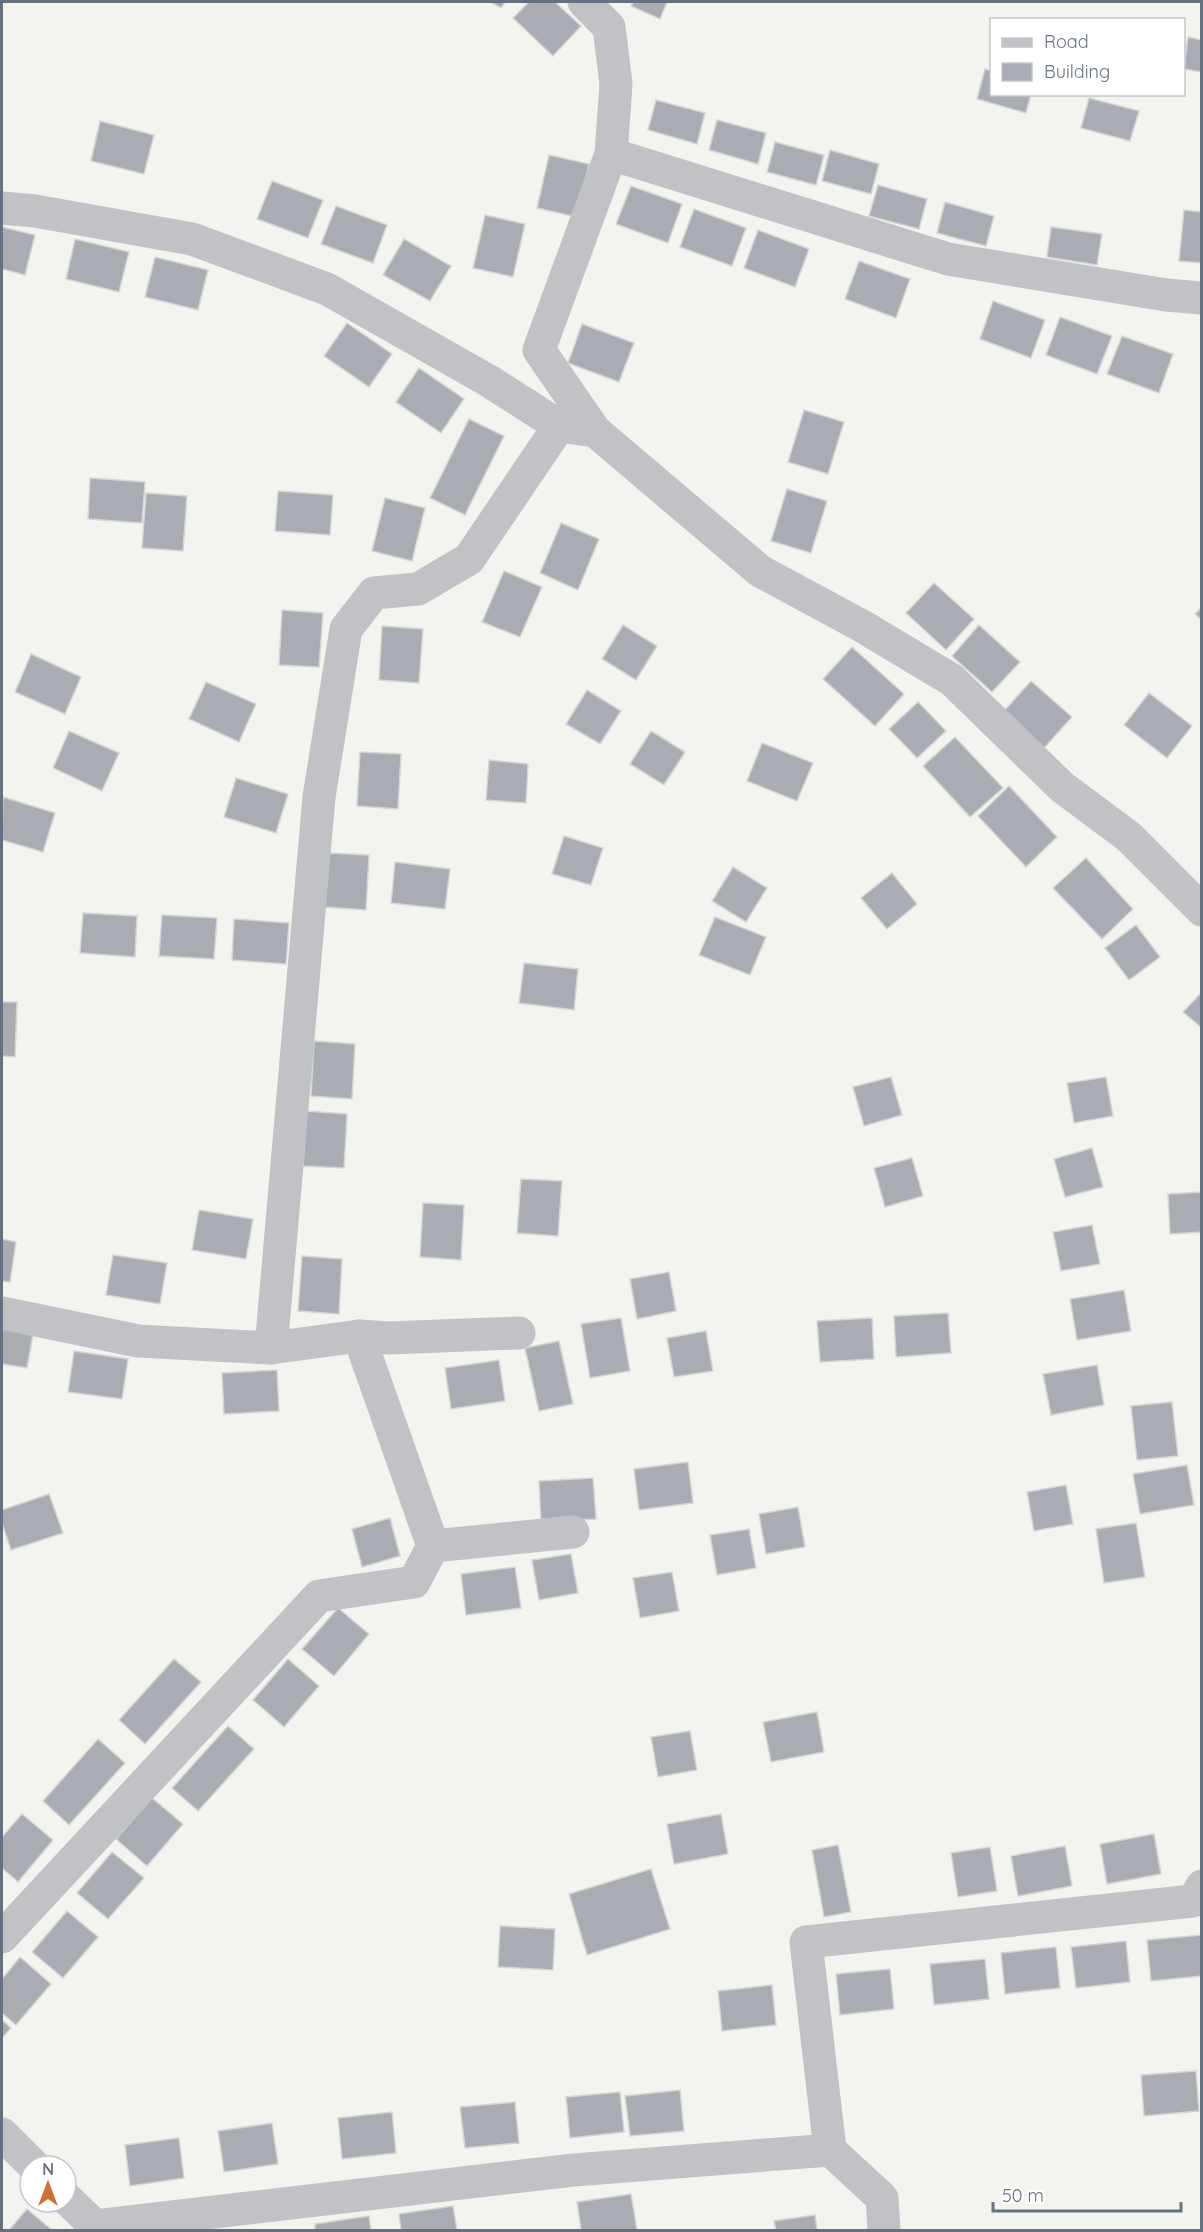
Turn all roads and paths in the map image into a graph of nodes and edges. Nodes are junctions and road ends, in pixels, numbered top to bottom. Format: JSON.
{"nodes":[{"id":1,"x":584,"y":2,"type":"edge"},
{"id":2,"x":611,"y":154,"type":"junction"},
{"id":3,"x":2,"y":208,"type":"edge"},
{"id":4,"x":1202,"y":298,"type":"edge"},
{"id":5,"x":559,"y":426,"type":"junction"},
{"id":6,"x":595,"y":431,"type":"junction"},
{"id":7,"x":1202,"y":910,"type":"edge"},
{"id":8,"x":2,"y":1313,"type":"edge"},
{"id":9,"x":519,"y":1333,"type":"dead end"},
{"id":10,"x":359,"y":1336,"type":"junction"},
{"id":11,"x":271,"y":1348,"type":"junction"},
{"id":12,"x":573,"y":1532,"type":"dead end"},
{"id":13,"x":433,"y":1546,"type":"junction"},
{"id":14,"x":1202,"y":1886,"type":"edge"},
{"id":15,"x":2,"y":1937,"type":"edge"},
{"id":16,"x":2,"y":2134,"type":"edge"},
{"id":17,"x":830,"y":2150,"type":"junction"},
{"id":18,"x":22,"y":2154,"type":"edge"},
{"id":19,"x":78,"y":2211,"type":"edge"},
{"id":20,"x":93,"y":2228,"type":"edge"},
{"id":21,"x":884,"y":2230,"type":"edge"}],
"edges":[{"from":1,"to":2,"type":"street"},
{"from":2,"to":4,"type":"street"},
{"from":2,"to":6,"type":"street"},
{"from":3,"to":5,"type":"street"},
{"from":5,"to":6,"type":"street"},
{"from":5,"to":11,"type":"street"},
{"from":6,"to":7,"type":"street"},
{"from":8,"to":11,"type":"street"},
{"from":9,"to":10,"type":"street"},
{"from":10,"to":11,"type":"street"},
{"from":10,"to":13,"type":"street"},
{"from":12,"to":13,"type":"street"},
{"from":13,"to":15,"type":"street"},
{"from":14,"to":17,"type":"street"},
{"from":16,"to":18,"type":"street"},
{"from":17,"to":20,"type":"street"},
{"from":17,"to":21,"type":"street"},
{"from":19,"to":20,"type":"street"}]}
